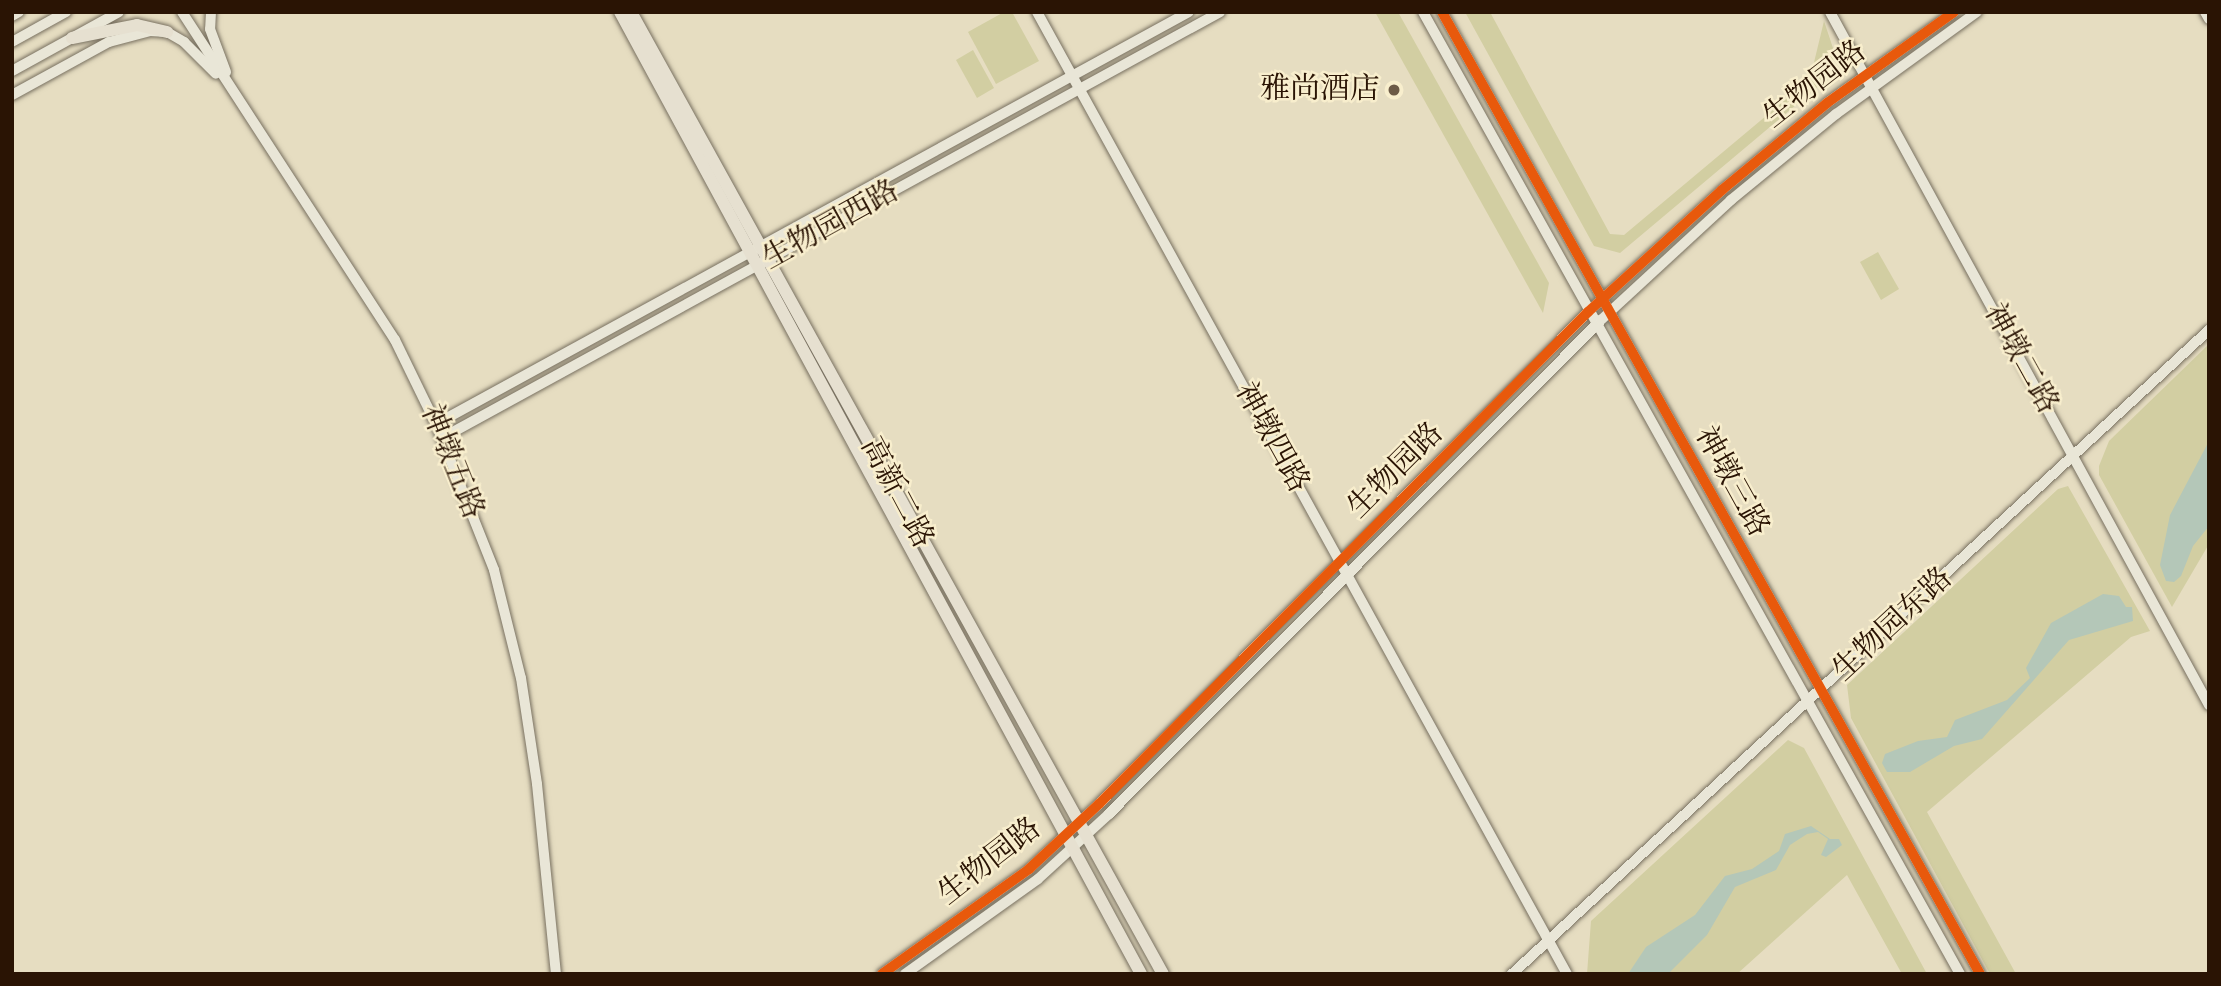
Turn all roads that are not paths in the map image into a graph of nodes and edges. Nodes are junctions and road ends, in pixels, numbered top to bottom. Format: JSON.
{"nodes":[{"id":1,"x":19,"y":12,"type":"edge"},
{"id":2,"x":66,"y":12,"type":"edge"},
{"id":3,"x":119,"y":12,"type":"edge"},
{"id":4,"x":182,"y":12,"type":"edge"},
{"id":5,"x":211,"y":12,"type":"edge"},
{"id":6,"x":620,"y":12,"type":"edge"},
{"id":7,"x":631,"y":12,"type":"edge"},
{"id":8,"x":1037,"y":12,"type":"edge"},
{"id":9,"x":1189,"y":12,"type":"edge"},
{"id":10,"x":1220,"y":12,"type":"edge"},
{"id":11,"x":1423,"y":12,"type":"edge"},
{"id":12,"x":1442,"y":12,"type":"edge"},
{"id":13,"x":1830,"y":12,"type":"edge"},
{"id":14,"x":1954,"y":12,"type":"edge"},
{"id":15,"x":1977,"y":12,"type":"edge"},
{"id":16,"x":2205,"y":12,"type":"edge"},
{"id":17,"x":12,"y":16,"type":"edge"},
{"id":18,"x":2209,"y":19,"type":"edge"},
{"id":19,"x":167,"y":32,"type":"junction"},
{"id":20,"x":72,"y":38,"type":"junction"},
{"id":21,"x":12,"y":42,"type":"edge"},
{"id":22,"x":12,"y":71,"type":"edge"},
{"id":23,"x":1865,"y":76,"type":"junction"},
{"id":24,"x":1073,"y":77,"type":"junction"},
{"id":25,"x":1871,"y":89,"type":"junction"},
{"id":26,"x":1080,"y":90,"type":"junction"},
{"id":27,"x":233,"y":91,"type":"junction"},
{"id":28,"x":12,"y":95,"type":"edge"},
{"id":29,"x":756,"y":251,"type":"junction"},
{"id":30,"x":769,"y":260,"type":"junction"},
{"id":31,"x":757,"y":267,"type":"junction"},
{"id":32,"x":1601,"y":301,"type":"junction"},
{"id":33,"x":1588,"y":312,"type":"junction"},
{"id":34,"x":1608,"y":314,"type":"junction"},
{"id":35,"x":1595,"y":326,"type":"junction"},
{"id":36,"x":2209,"y":330,"type":"edge"},
{"id":37,"x":436,"y":424,"type":"junction"},
{"id":38,"x":442,"y":438,"type":"junction"},
{"id":39,"x":2074,"y":457,"type":"junction"},
{"id":40,"x":1340,"y":562,"type":"junction"},
{"id":41,"x":1347,"y":575,"type":"junction"},
{"id":42,"x":1821,"y":691,"type":"junction"},
{"id":43,"x":1808,"y":702,"type":"junction"},
{"id":44,"x":2209,"y":705,"type":"edge"},
{"id":45,"x":1079,"y":822,"type":"junction"},
{"id":46,"x":1067,"y":833,"type":"junction"},
{"id":47,"x":1086,"y":834,"type":"junction"},
{"id":48,"x":1074,"y":845,"type":"junction"},
{"id":49,"x":1548,"y":940,"type":"junction"},
{"id":50,"x":556,"y":974,"type":"edge"},
{"id":51,"x":882,"y":974,"type":"edge"},
{"id":52,"x":905,"y":974,"type":"edge"},
{"id":53,"x":1141,"y":974,"type":"edge"},
{"id":54,"x":1163,"y":974,"type":"edge"},
{"id":55,"x":1512,"y":974,"type":"edge"},
{"id":56,"x":1567,"y":974,"type":"edge"},
{"id":57,"x":1960,"y":974,"type":"edge"},
{"id":58,"x":1980,"y":974,"type":"edge"}],
"edges":[{"from":1,"to":17,"type":"street"},
{"from":2,"to":21,"type":"street"},
{"from":3,"to":20,"type":"street"},
{"from":4,"to":27,"type":"street","name":"神墩五路"},
{"from":5,"to":27,"type":"street"},
{"from":6,"to":29,"type":"main road","name":"高新二路"},
{"from":7,"to":29,"type":"main road","name":"高新二路"},
{"from":8,"to":24,"type":"street","name":"神墩四路"},
{"from":9,"to":24,"type":"street","name":"生物园西路"},
{"from":10,"to":26,"type":"street","name":"生物园西路"},
{"from":11,"to":33,"type":"street","name":"神墩三路"},
{"from":12,"to":32,"type":"street","name":"神墩三路"},
{"from":13,"to":23,"type":"street","name":"神墩二路"},
{"from":14,"to":23,"type":"street","name":"生物园路"},
{"from":15,"to":25,"type":"street","name":"生物园路"},
{"from":16,"to":18,"type":"street"},
{"from":19,"to":20,"type":"main road"},
{"from":19,"to":27,"type":"street"},
{"from":19,"to":28,"type":"street"},
{"from":20,"to":22,"type":"street"},
{"from":23,"to":25,"type":"street","name":"神墩二路"},
{"from":23,"to":32,"type":"street","name":"生物园路"},
{"from":24,"to":26,"type":"street","name":"神墩四路"},
{"from":24,"to":29,"type":"street","name":"生物园西路"},
{"from":25,"to":34,"type":"street","name":"生物园路"},
{"from":25,"to":39,"type":"street","name":"神墩二路"},
{"from":26,"to":30,"type":"street","name":"生物园西路"},
{"from":26,"to":40,"type":"street","name":"神墩四路"},
{"from":27,"to":37,"type":"street","name":"神墩五路"},
{"from":29,"to":30,"type":"main road","name":"高新二路"},
{"from":29,"to":31,"type":"main road","name":"高新二路"},
{"from":29,"to":37,"type":"street","name":"生物园西路"},
{"from":30,"to":31,"type":"street","name":"生物园西路"},
{"from":30,"to":45,"type":"main road","name":"高新二路"},
{"from":31,"to":38,"type":"street","name":"生物园西路"},
{"from":31,"to":46,"type":"main road","name":"高新二路"},
{"from":32,"to":33,"type":"street","name":"生物园路"},
{"from":32,"to":34,"type":"street","name":"神墩三路"},
{"from":33,"to":35,"type":"street","name":"神墩三路"},
{"from":33,"to":40,"type":"street","name":"生物园路"},
{"from":34,"to":35,"type":"street","name":"生物园路"},
{"from":34,"to":42,"type":"street","name":"神墩三路"},
{"from":35,"to":41,"type":"street","name":"生物园路"},
{"from":35,"to":43,"type":"street","name":"神墩三路"},
{"from":36,"to":39,"type":"street","name":"生物园东路"},
{"from":37,"to":38,"type":"street","name":"神墩五路"},
{"from":38,"to":50,"type":"street","name":"神墩五路"},
{"from":39,"to":42,"type":"street","name":"生物园东路"},
{"from":39,"to":44,"type":"street","name":"神墩二路"},
{"from":40,"to":41,"type":"street","name":"神墩四路"},
{"from":40,"to":45,"type":"street","name":"生物园路"},
{"from":41,"to":47,"type":"street","name":"生物园路"},
{"from":41,"to":49,"type":"street","name":"神墩四路"},
{"from":42,"to":43,"type":"street","name":"生物园东路"},
{"from":42,"to":58,"type":"street","name":"神墩三路"},
{"from":43,"to":49,"type":"street","name":"生物园东路"},
{"from":43,"to":57,"type":"street","name":"神墩三路"},
{"from":45,"to":46,"type":"street","name":"生物园路"},
{"from":45,"to":47,"type":"main road","name":"高新二路"},
{"from":46,"to":48,"type":"main road","name":"高新二路"},
{"from":46,"to":51,"type":"street","name":"生物园路"},
{"from":47,"to":48,"type":"street","name":"生物园路"},
{"from":47,"to":54,"type":"main road","name":"高新二路"},
{"from":48,"to":52,"type":"street","name":"生物园路"},
{"from":48,"to":53,"type":"main road","name":"高新二路"},
{"from":49,"to":55,"type":"street","name":"生物园东路"},
{"from":49,"to":56,"type":"street","name":"神墩四路"}]}
